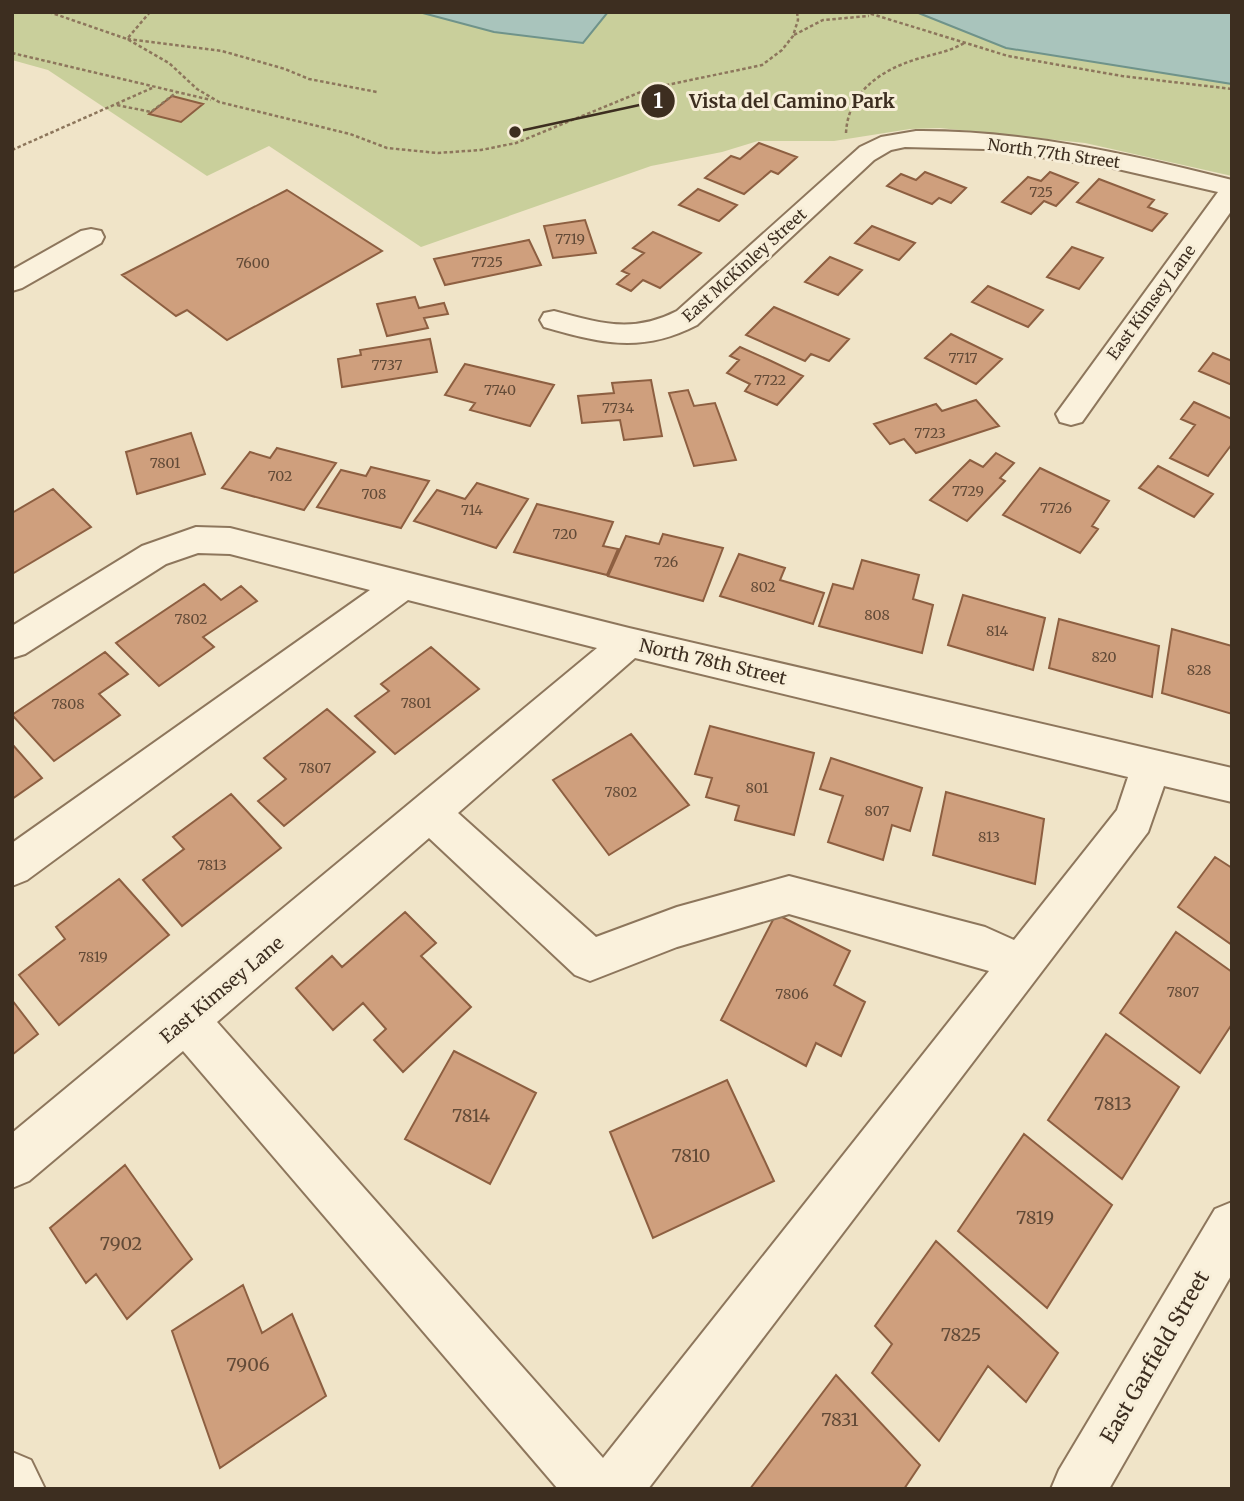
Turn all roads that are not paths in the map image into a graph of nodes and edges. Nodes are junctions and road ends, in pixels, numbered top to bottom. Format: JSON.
{"nodes":[{"id":1,"x":874,"y":148,"type":"joint"},
{"id":2,"x":1232,"y":189,"type":"edge"},
{"id":3,"x":91,"y":237,"type":"dead end"},
{"id":4,"x":12,"y":282,"type":"edge"},
{"id":5,"x":554,"y":320,"type":"dead end"},
{"id":6,"x":1071,"y":414,"type":"dead end"},
{"id":7,"x":404,"y":584,"type":"junction"},
{"id":8,"x":629,"y":642,"type":"junction"},
{"id":9,"x":12,"y":644,"type":"edge"},
{"id":10,"x":1151,"y":766,"type":"junction"},
{"id":11,"x":1232,"y":785,"type":"edge"},
{"id":12,"x":430,"y":813,"type":"junction"},
{"id":13,"x":12,"y":867,"type":"edge"},
{"id":14,"x":1022,"y":965,"type":"junction"},
{"id":15,"x":186,"y":1020,"type":"junction"},
{"id":16,"x":12,"y":1164,"type":"edge"},
{"id":17,"x":1232,"y":1226,"type":"edge"},
{"id":18,"x":12,"y":1479,"type":"edge"},
{"id":19,"x":18,"y":1489,"type":"edge"},
{"id":20,"x":594,"y":1489,"type":"edge"},
{"id":21,"x":613,"y":1489,"type":"edge"},
{"id":22,"x":1077,"y":1489,"type":"edge"}],
"edges":[{"from":1,"to":2,"type":"street","name":"North 77th Street"},
{"from":1,"to":5,"type":"street","name":"East McKinley Street"},
{"from":2,"to":6,"type":"street","name":"East Kimsey Lane"},
{"from":3,"to":4,"type":"street"},
{"from":7,"to":8,"type":"street","name":"North 78th Street"},
{"from":7,"to":9,"type":"street","name":"North 78th Street"},
{"from":7,"to":13,"type":"street"},
{"from":8,"to":10,"type":"street","name":"North 78th Street"},
{"from":8,"to":12,"type":"street","name":"East Kimsey Lane"},
{"from":10,"to":11,"type":"street","name":"North 78th Street"},
{"from":10,"to":14,"type":"street"},
{"from":12,"to":14,"type":"street"},
{"from":12,"to":15,"type":"street","name":"East Kimsey Lane"},
{"from":14,"to":21,"type":"street"},
{"from":15,"to":16,"type":"street","name":"East Kimsey Lane"},
{"from":15,"to":20,"type":"street"},
{"from":17,"to":22,"type":"street","name":"East Garfield Street"},
{"from":18,"to":19,"type":"street"}]}
